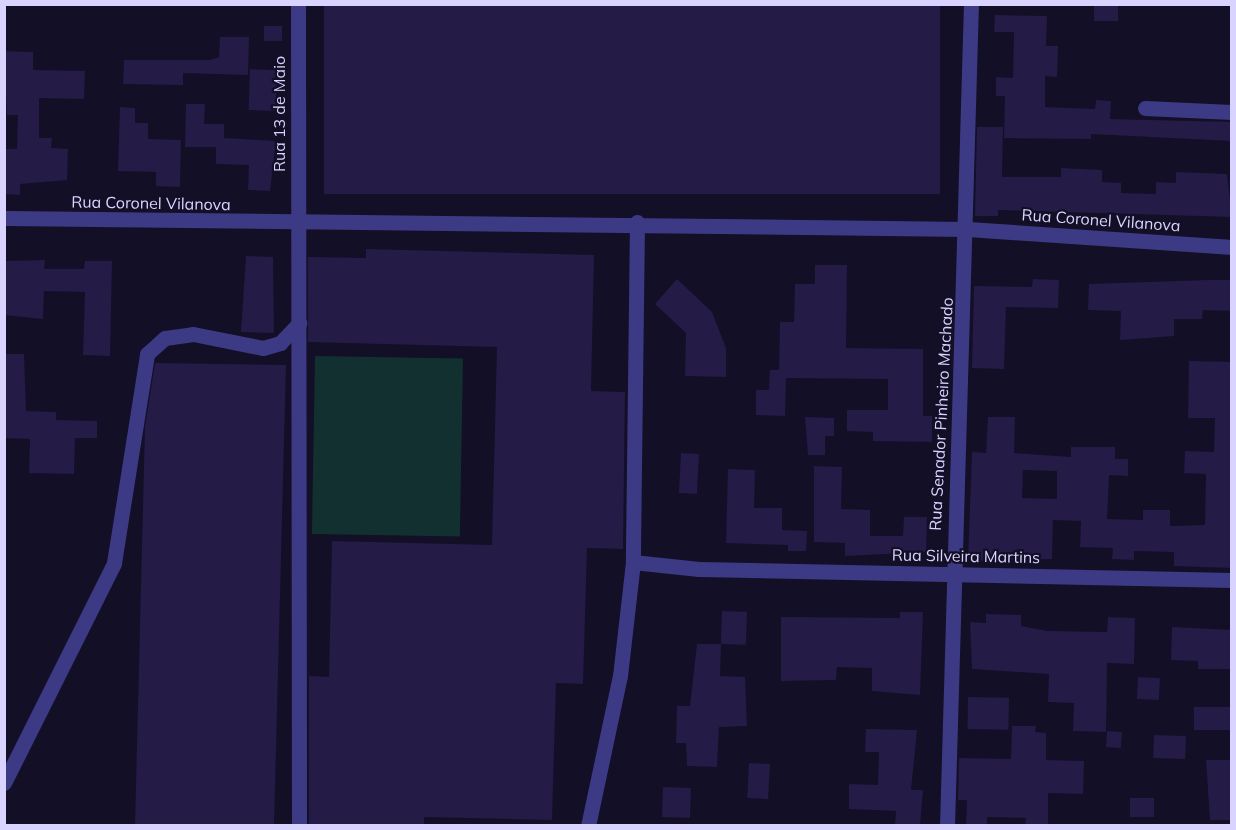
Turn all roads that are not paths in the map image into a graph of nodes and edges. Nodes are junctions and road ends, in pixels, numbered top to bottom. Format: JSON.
{"nodes":[{"id":1,"x":298,"y":4,"type":"edge"},
{"id":2,"x":971,"y":4,"type":"edge"},
{"id":3,"x":1145,"y":108,"type":"dead end"},
{"id":4,"x":1232,"y":112,"type":"edge"},
{"id":5,"x":4,"y":218,"type":"edge"},
{"id":6,"x":637,"y":222,"type":"junction"},
{"id":7,"x":297,"y":224,"type":"junction"},
{"id":8,"x":968,"y":229,"type":"junction"},
{"id":9,"x":1232,"y":247,"type":"edge"},
{"id":10,"x":299,"y":323,"type":"junction"},
{"id":11,"x":633,"y":562,"type":"junction"},
{"id":12,"x":951,"y":573,"type":"junction"},
{"id":13,"x":1232,"y":580,"type":"edge"},
{"id":14,"x":4,"y":783,"type":"edge"},
{"id":15,"x":299,"y":825,"type":"edge"},
{"id":16,"x":588,"y":825,"type":"edge"},
{"id":17,"x":947,"y":825,"type":"edge"}],
"edges":[{"from":1,"to":7,"type":"street","name":"Rua 13 de Maio"},
{"from":2,"to":8,"type":"street","name":"Rua Senador Pinheiro Machado"},
{"from":3,"to":4,"type":"street"},
{"from":5,"to":7,"type":"street","name":"Rua Coronel Vilanova"},
{"from":6,"to":7,"type":"street","name":"Rua Coronel Vilanova"},
{"from":6,"to":8,"type":"street","name":"Rua Coronel Vilanova"},
{"from":6,"to":11,"type":"street"},
{"from":7,"to":10,"type":"street","name":"Rua 13 de Maio"},
{"from":8,"to":9,"type":"street","name":"Rua Coronel Vilanova"},
{"from":8,"to":12,"type":"street","name":"Rua Senador Pinheiro Machado"},
{"from":10,"to":14,"type":"street"},
{"from":10,"to":15,"type":"street","name":"Rua 13 de Maio"},
{"from":11,"to":12,"type":"street","name":"Rua Silveira Martins"},
{"from":11,"to":16,"type":"street"},
{"from":12,"to":13,"type":"street","name":"Rua Silveira Martins"},
{"from":12,"to":17,"type":"street","name":"Rua Senador Pinheiro Machado"}]}
